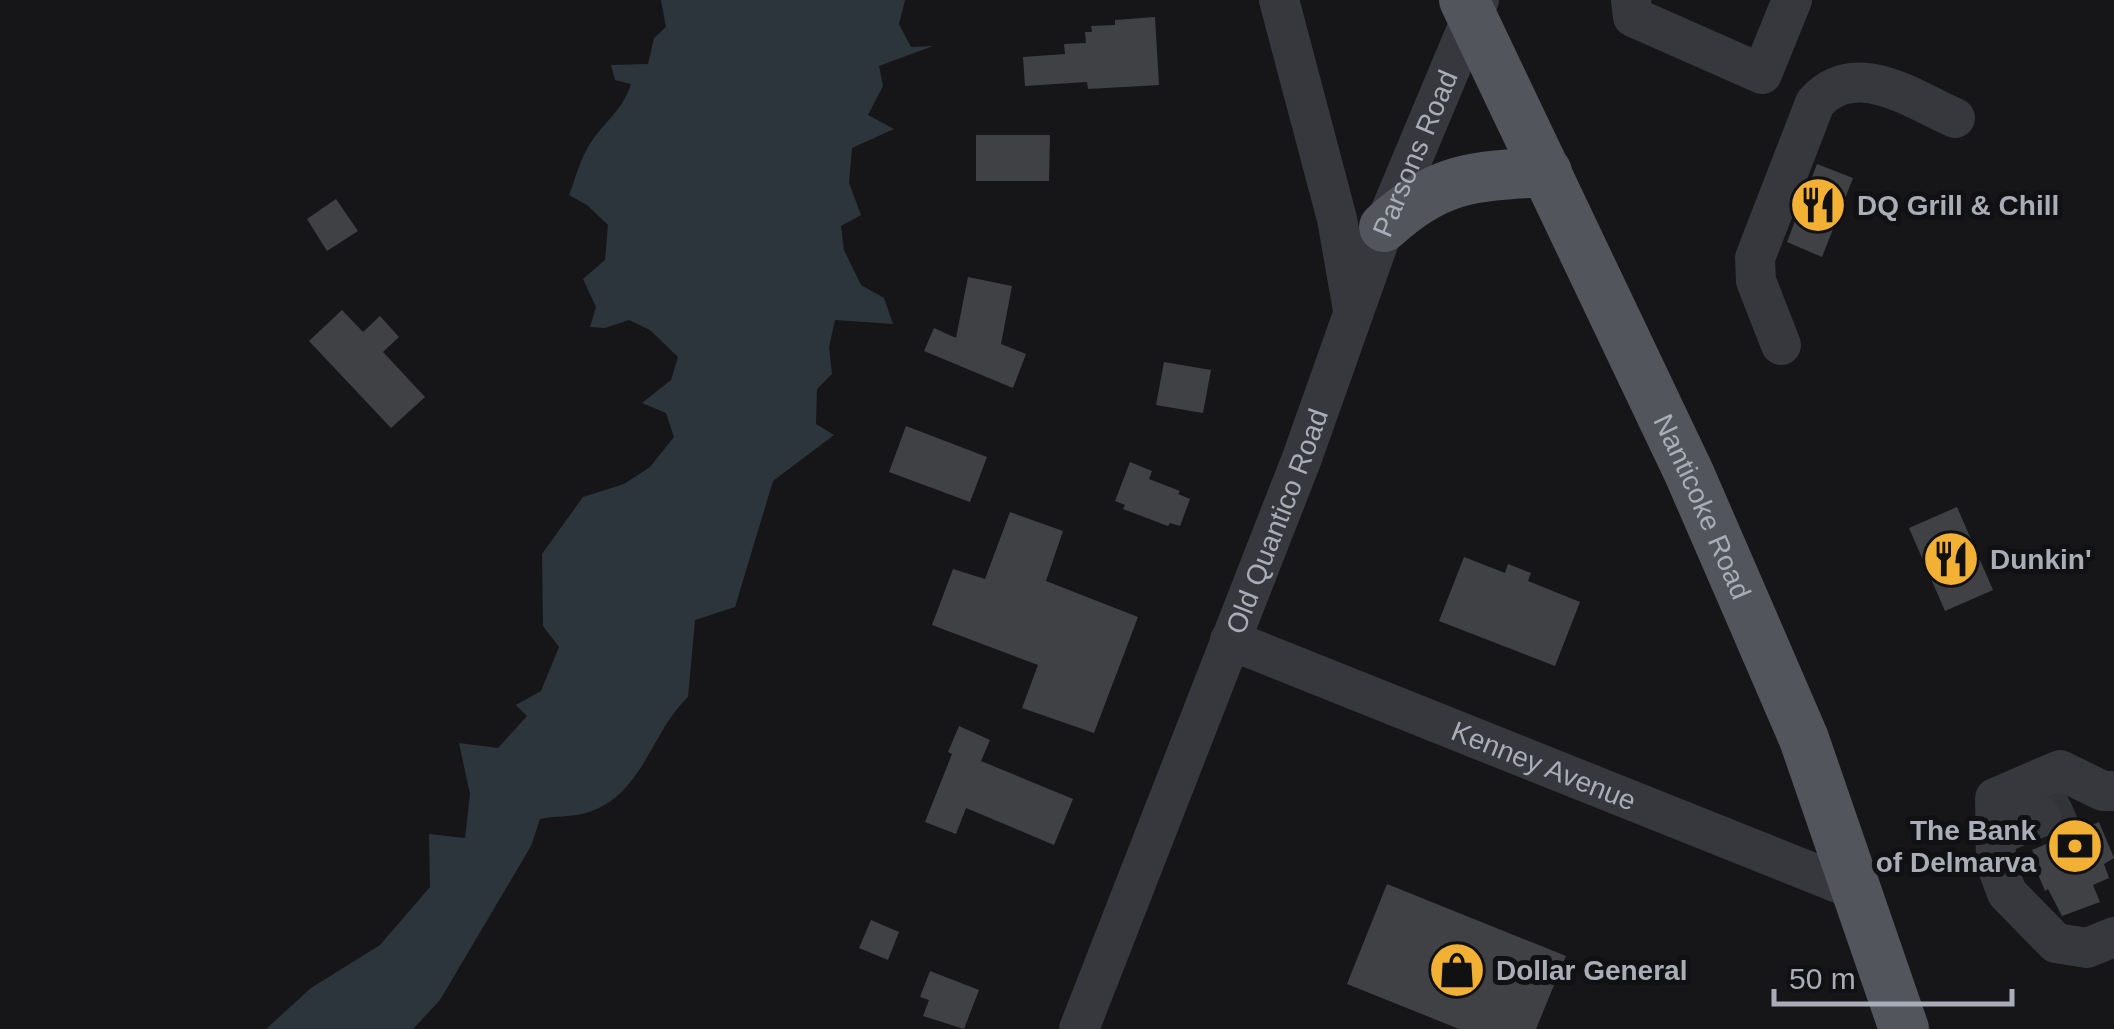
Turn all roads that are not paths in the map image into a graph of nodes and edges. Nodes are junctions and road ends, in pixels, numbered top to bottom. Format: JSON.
{"nodes":[{"id":1,"x":1279,"y":0,"type":"edge"},
{"id":2,"x":1632,"y":0,"type":"edge"},
{"id":3,"x":1792,"y":0,"type":"edge"},
{"id":4,"x":1472,"y":5,"type":"edge"},
{"id":5,"x":1955,"y":118,"type":"dead end"},
{"id":6,"x":1547,"y":172,"type":"junction"},
{"id":7,"x":1384,"y":227,"type":"junction"},
{"id":8,"x":1354,"y":310,"type":"junction"},
{"id":9,"x":1781,"y":345,"type":"dead end"},
{"id":10,"x":1230,"y":640,"type":"junction"},
{"id":11,"x":2082,"y":801,"type":"edge"},
{"id":12,"x":1998,"y":834,"type":"junction"},
{"id":13,"x":1858,"y":891,"type":"junction"},
{"id":14,"x":2113,"y":940,"type":"edge"},
{"id":15,"x":1079,"y":1029,"type":"edge"},
{"id":16,"x":1904,"y":1029,"type":"edge"}],
"edges":[{"from":1,"to":8,"type":"street"},
{"from":2,"to":3,"type":"street"},
{"from":4,"to":6,"type":"main road","name":"Nanticoke Road"},
{"from":4,"to":7,"type":"street","name":"Parsons Road"},
{"from":5,"to":9,"type":"street"},
{"from":6,"to":7,"type":"main road"},
{"from":6,"to":13,"type":"main road","name":"Nanticoke Road"},
{"from":7,"to":8,"type":"street","name":"Parsons Road"},
{"from":8,"to":10,"type":"street","name":"Old Quantico Road"},
{"from":10,"to":13,"type":"street","name":"Kenney Avenue"},
{"from":10,"to":15,"type":"street","name":"Old Quantico Road"},
{"from":11,"to":12,"type":"street"},
{"from":11,"to":12,"type":"street"},
{"from":12,"to":14,"type":"street"},
{"from":13,"to":16,"type":"main road","name":"Nanticoke Road"}]}
